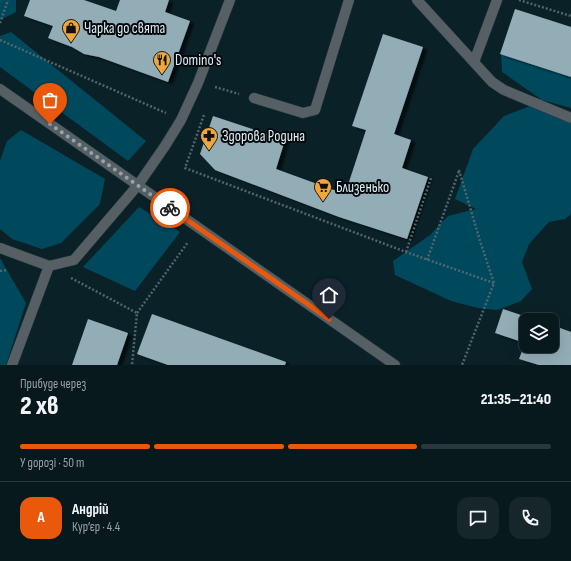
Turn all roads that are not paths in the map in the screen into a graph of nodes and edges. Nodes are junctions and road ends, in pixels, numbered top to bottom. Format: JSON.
{"nodes":[{"id":1,"x":230,"y":0,"type":"edge"},
{"id":2,"x":348,"y":0,"type":"edge"},
{"id":3,"x":417,"y":0,"type":"edge"},
{"id":4,"x":497,"y":0,"type":"edge"},
{"id":5,"x":474,"y":62,"type":"junction"},
{"id":6,"x":0,"y":89,"type":"edge"},
{"id":7,"x":254,"y":98,"type":"road end"},
{"id":8,"x":571,"y":118,"type":"edge"},
{"id":9,"x":138,"y":185,"type":"junction"},
{"id":10,"x":0,"y":248,"type":"edge"},
{"id":11,"x":49,"y":266,"type":"junction"},
{"id":12,"x":12,"y":365,"type":"edge"},
{"id":13,"x":395,"y":365,"type":"edge"}],
"edges":[{"from":1,"to":9,"type":"lane"},
{"from":2,"to":7,"type":"lane"},
{"from":3,"to":5,"type":"lane"},
{"from":4,"to":5,"type":"lane"},
{"from":5,"to":8,"type":"lane"},
{"from":6,"to":9,"type":"lane"},
{"from":9,"to":11,"type":"lane"},
{"from":9,"to":13,"type":"lane"},
{"from":10,"to":11,"type":"lane"},
{"from":11,"to":12,"type":"lane"}]}
